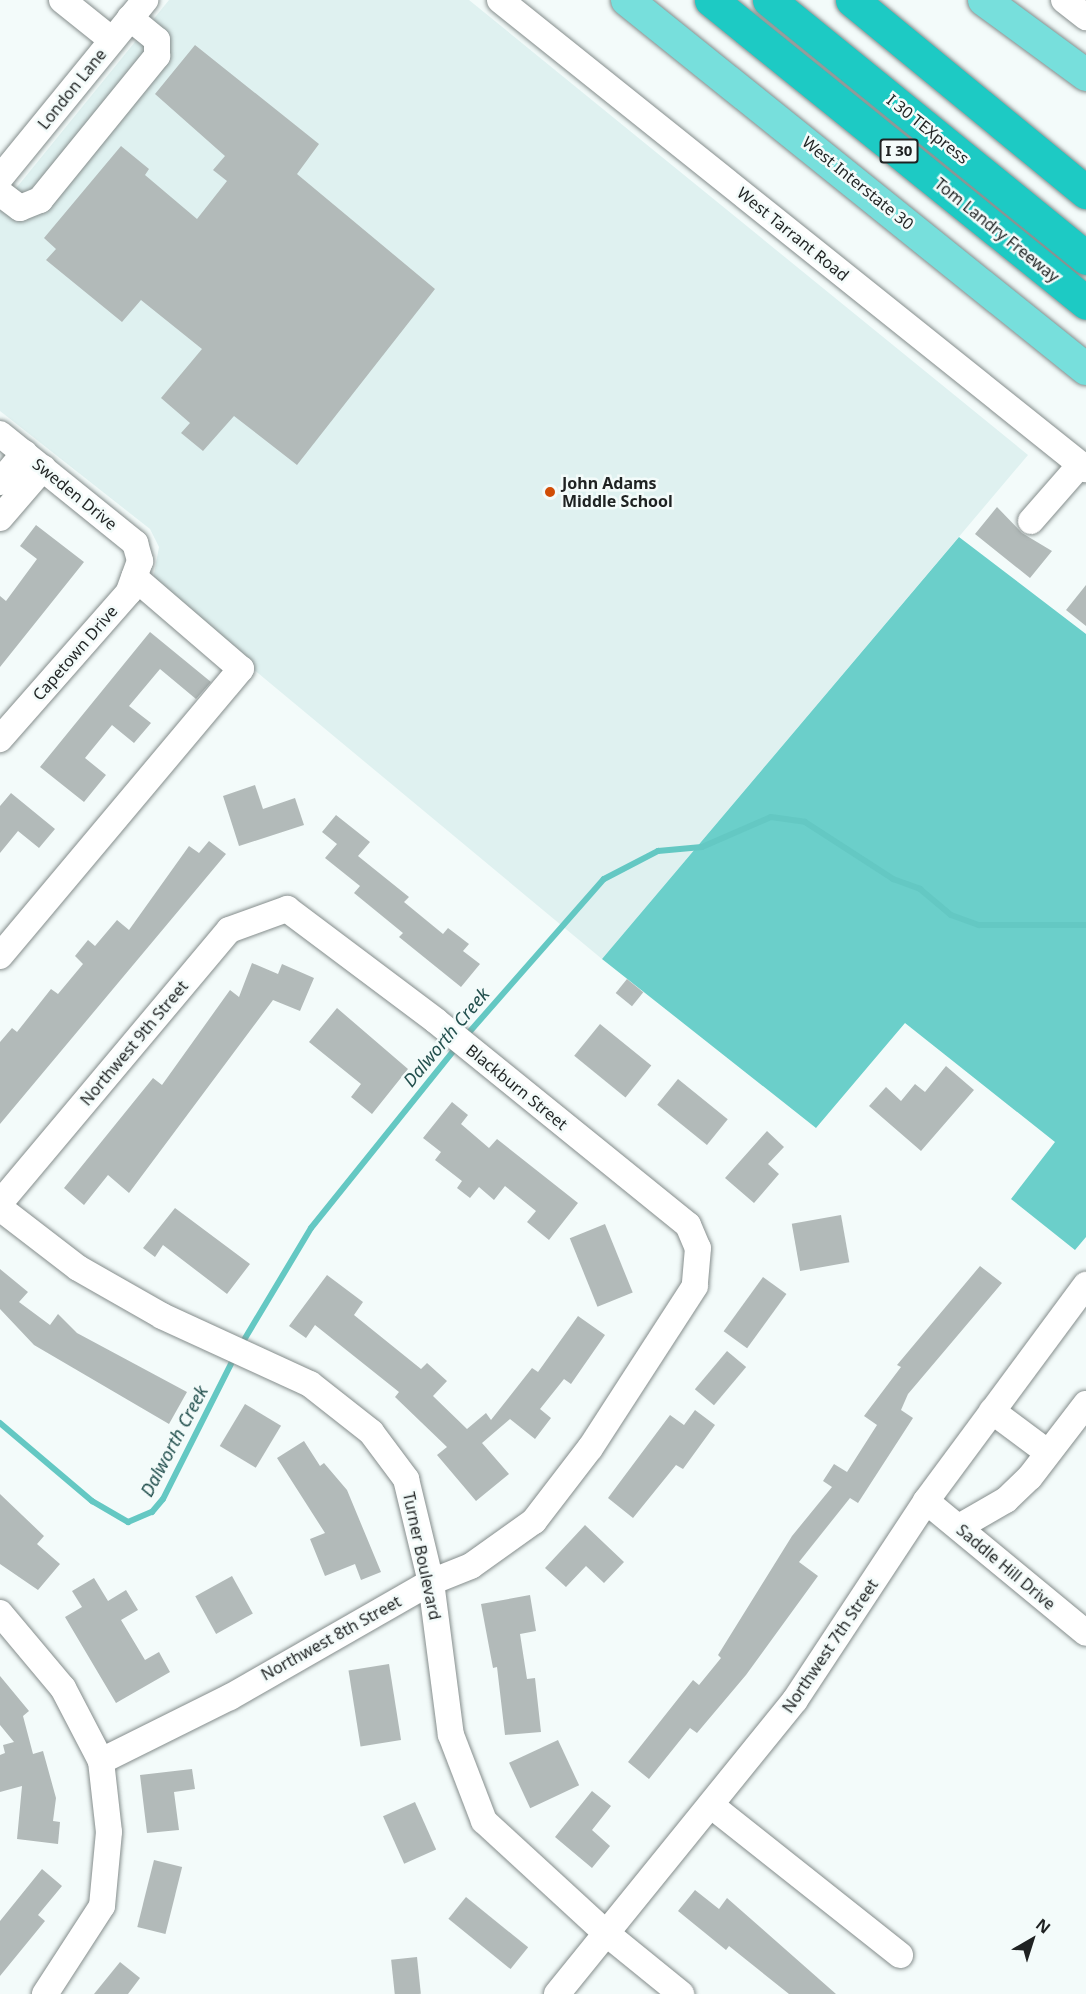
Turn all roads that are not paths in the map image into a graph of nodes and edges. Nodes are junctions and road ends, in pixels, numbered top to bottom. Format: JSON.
{"nodes":[{"id":1,"x":62,"y":0,"type":"edge"},
{"id":2,"x":500,"y":0,"type":"edge"},
{"id":3,"x":627,"y":0,"type":"edge"},
{"id":4,"x":711,"y":0,"type":"edge"},
{"id":5,"x":770,"y":0,"type":"edge"},
{"id":6,"x":852,"y":0,"type":"edge"},
{"id":7,"x":984,"y":0,"type":"edge"},
{"id":8,"x":1064,"y":0,"type":"edge"},
{"id":9,"x":137,"y":9,"type":"edge"},
{"id":10,"x":1086,"y":16,"type":"edge"},
{"id":11,"x":112,"y":40,"type":"junction"},
{"id":12,"x":1086,"y":75,"type":"edge"},
{"id":13,"x":0,"y":178,"type":"edge"},
{"id":14,"x":1086,"y":192,"type":"edge"},
{"id":15,"x":0,"y":193,"type":"edge"},
{"id":16,"x":1086,"y":258,"type":"edge"},
{"id":17,"x":1086,"y":303,"type":"edge"},
{"id":18,"x":1086,"y":369,"type":"edge"},
{"id":19,"x":0,"y":434,"type":"edge"},
{"id":20,"x":33,"y":460,"type":"junction"},
{"id":21,"x":1083,"y":467,"type":"edge"},
{"id":22,"x":0,"y":482,"type":"edge"},
{"id":23,"x":0,"y":518,"type":"edge"},
{"id":24,"x":1031,"y":521,"type":"dead end"},
{"id":25,"x":137,"y":569,"type":"junction"},
{"id":26,"x":0,"y":739,"type":"edge"},
{"id":27,"x":287,"y":909,"type":"joint"},
{"id":28,"x":0,"y":956,"type":"edge"},
{"id":29,"x":0,"y":1203,"type":"edge"},
{"id":30,"x":0,"y":1208,"type":"edge"},
{"id":31,"x":688,"y":1225,"type":"joint"},
{"id":32,"x":1086,"y":1286,"type":"edge"},
{"id":33,"x":1086,"y":1404,"type":"edge"},
{"id":34,"x":992,"y":1411,"type":"junction"},
{"id":35,"x":1047,"y":1452,"type":"junction"},
{"id":36,"x":926,"y":1501,"type":"junction"},
{"id":37,"x":959,"y":1527,"type":"junction"},
{"id":38,"x":431,"y":1582,"type":"junction"},
{"id":39,"x":0,"y":1613,"type":"edge"},
{"id":40,"x":1086,"y":1633,"type":"edge"},
{"id":41,"x":101,"y":1761,"type":"junction"},
{"id":42,"x":712,"y":1806,"type":"junction"},
{"id":43,"x":606,"y":1933,"type":"junction"},
{"id":44,"x":900,"y":1955,"type":"dead end"},
{"id":45,"x":45,"y":1994,"type":"edge"},
{"id":46,"x":557,"y":1994,"type":"edge"},
{"id":47,"x":681,"y":1994,"type":"edge"}],
"edges":[{"from":1,"to":11,"type":"street"},
{"from":2,"to":21,"type":"street","name":"West Tarrant Road"},
{"from":3,"to":18,"type":"main road","name":"West Interstate 30"},
{"from":4,"to":17,"type":"highway","name":"Tom Landry Freeway","number":"I 30"},
{"from":5,"to":16,"type":"highway","name":"I 30 TEXpress"},
{"from":6,"to":14,"type":"highway"},
{"from":7,"to":12,"type":"main road"},
{"from":8,"to":10,"type":"street"},
{"from":9,"to":11,"type":"street","name":"London Lane"},
{"from":9,"to":15,"type":"street"},
{"from":11,"to":13,"type":"street","name":"London Lane"},
{"from":19,"to":20,"type":"street","name":"Sweden Drive"},
{"from":20,"to":22,"type":"street"},
{"from":20,"to":23,"type":"street"},
{"from":20,"to":25,"type":"street","name":"Sweden Drive"},
{"from":21,"to":24,"type":"street"},
{"from":25,"to":26,"type":"street","name":"Capetown Drive"},
{"from":25,"to":28,"type":"street"},
{"from":27,"to":29,"type":"street","name":"Northwest 9th Street"},
{"from":27,"to":31,"type":"street","name":"Blackburn Street"},
{"from":30,"to":38,"type":"street","name":"Turner Boulevard"},
{"from":31,"to":38,"type":"street","name":"Northwest 8th Street"},
{"from":32,"to":34,"type":"street","name":"Northwest 7th Street"},
{"from":33,"to":35,"type":"street"},
{"from":34,"to":35,"type":"street"},
{"from":34,"to":36,"type":"street","name":"Northwest 7th Street"},
{"from":35,"to":37,"type":"street"},
{"from":36,"to":37,"type":"street","name":"Saddle Hill Drive"},
{"from":36,"to":42,"type":"street","name":"Northwest 7th Street"},
{"from":37,"to":40,"type":"street","name":"Saddle Hill Drive"},
{"from":38,"to":41,"type":"street","name":"Northwest 8th Street"},
{"from":38,"to":43,"type":"street","name":"Turner Boulevard"},
{"from":39,"to":41,"type":"street"},
{"from":41,"to":45,"type":"street"},
{"from":42,"to":43,"type":"street","name":"Northwest 7th Street"},
{"from":42,"to":44,"type":"street"},
{"from":43,"to":46,"type":"street","name":"Northwest 7th Street"},
{"from":43,"to":47,"type":"street","name":"Turner Boulevard"}]}
